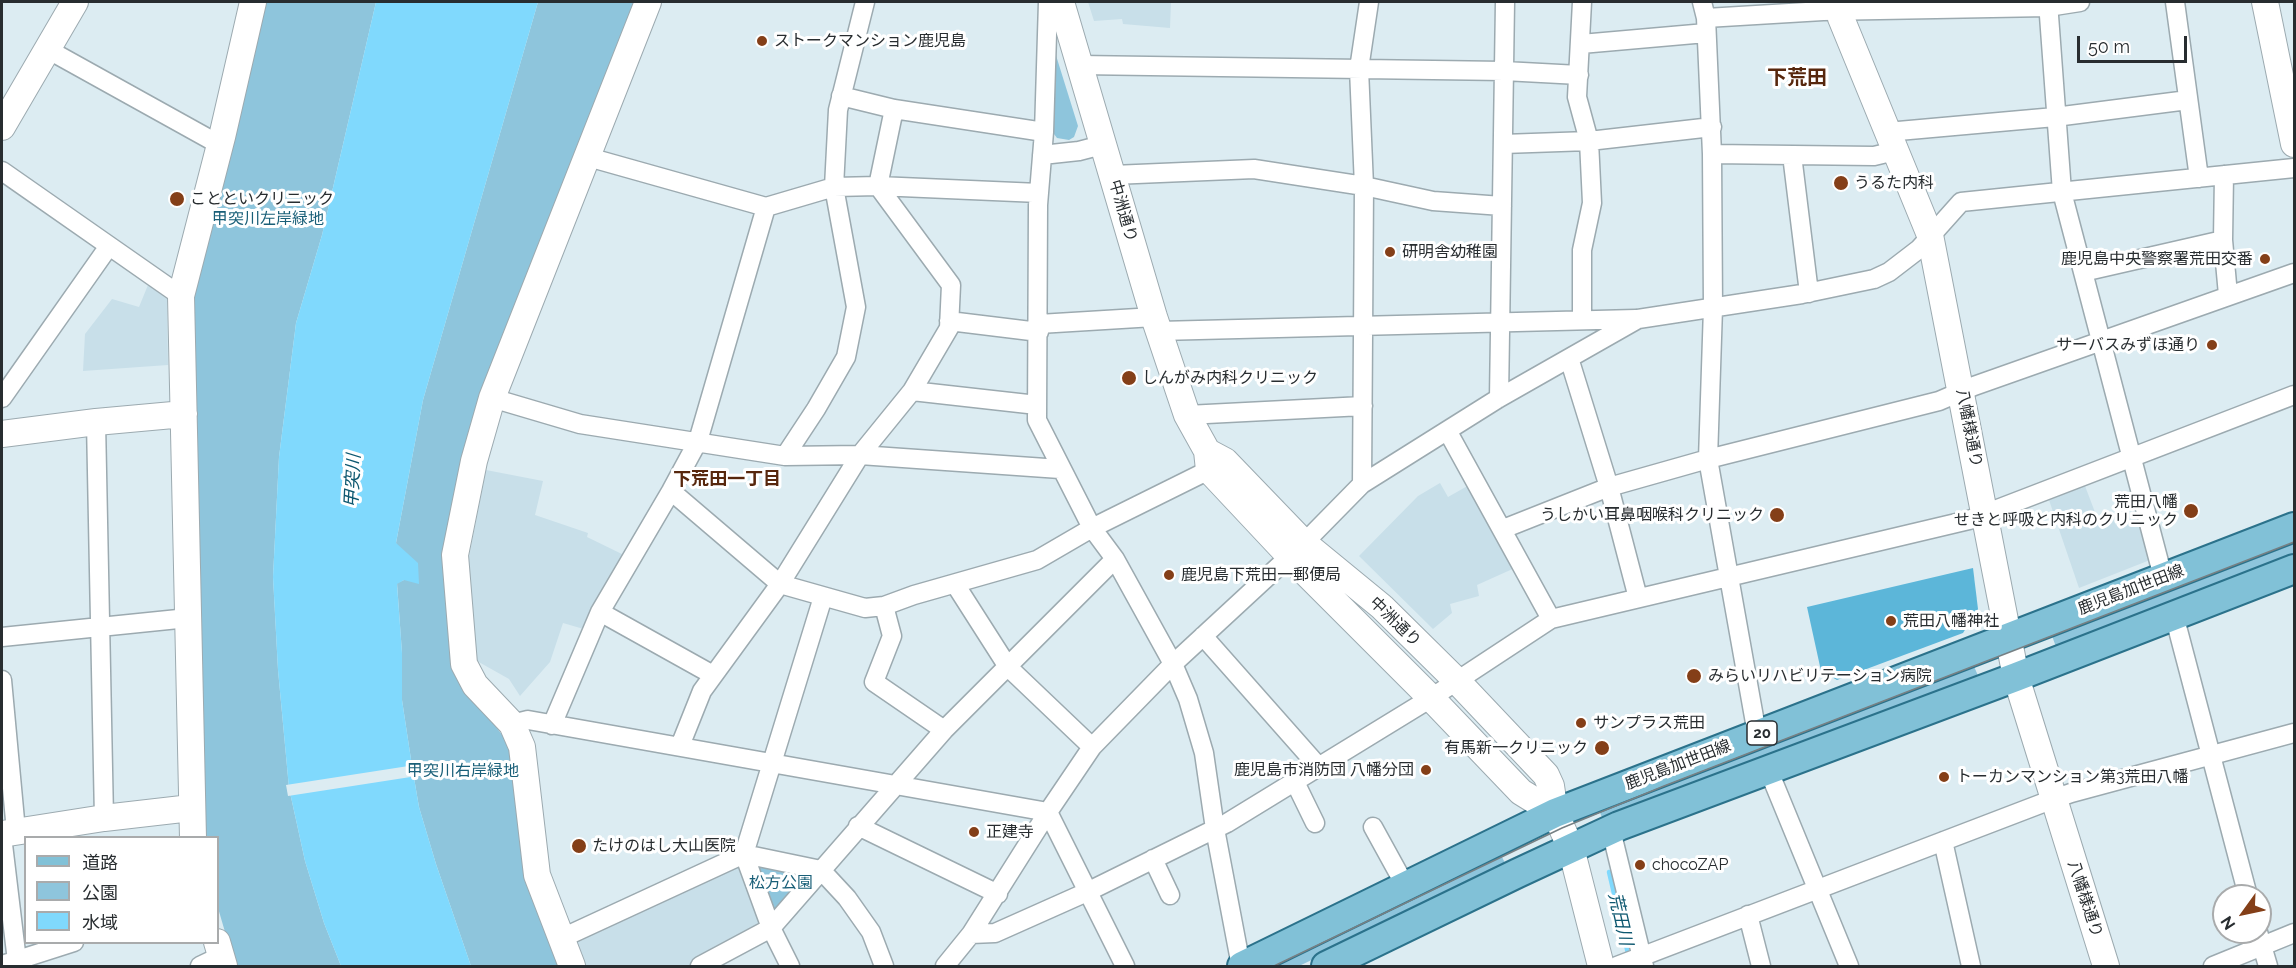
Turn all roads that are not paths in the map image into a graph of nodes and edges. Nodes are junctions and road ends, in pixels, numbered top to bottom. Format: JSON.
{"nodes":[{"id":1,"x":75,"y":2,"type":"edge"},
{"id":2,"x":253,"y":2,"type":"edge"},
{"id":3,"x":648,"y":2,"type":"edge"},
{"id":4,"x":865,"y":2,"type":"edge"},
{"id":5,"x":1048,"y":2,"type":"edge"},
{"id":6,"x":1061,"y":2,"type":"edge"},
{"id":7,"x":1369,"y":2,"type":"edge"},
{"id":8,"x":1505,"y":2,"type":"edge"},
{"id":9,"x":1582,"y":2,"type":"edge"},
{"id":10,"x":2080,"y":2,"type":"edge"},
{"id":11,"x":2175,"y":2,"type":"edge"},
{"id":12,"x":2265,"y":2,"type":"edge"},
{"id":13,"x":2048,"y":4,"type":"edge"},
{"id":14,"x":1960,"y":5,"type":"edge"},
{"id":15,"x":1838,"y":6,"type":"edge"},
{"id":16,"x":1705,"y":18,"type":"edge"},
{"id":17,"x":1581,"y":44,"type":"junction"},
{"id":18,"x":47,"y":49,"type":"junction"},
{"id":19,"x":1079,"y":65,"type":"junction"},
{"id":20,"x":1359,"y":69,"type":"junction"},
{"id":21,"x":1504,"y":71,"type":"junction"},
{"id":22,"x":1579,"y":75,"type":"junction"},
{"id":23,"x":841,"y":96,"type":"junction"},
{"id":24,"x":2188,"y":100,"type":"junction"},
{"id":25,"x":894,"y":109,"type":"junction"},
{"id":26,"x":2055,"y":117,"type":"junction"},
{"id":27,"x":2,"y":127,"type":"edge"},
{"id":28,"x":1712,"y":127,"type":"junction"},
{"id":29,"x":1044,"y":132,"type":"junction"},
{"id":30,"x":1589,"y":141,"type":"junction"},
{"id":31,"x":1891,"y":142,"type":"junction"},
{"id":32,"x":1503,"y":144,"type":"junction"},
{"id":33,"x":2295,"y":144,"type":"edge"},
{"id":34,"x":220,"y":145,"type":"junction"},
{"id":35,"x":1102,"y":145,"type":"junction"},
{"id":36,"x":1712,"y":154,"type":"junction"},
{"id":37,"x":1042,"y":155,"type":"junction"},
{"id":38,"x":1792,"y":155,"type":"junction"},
{"id":39,"x":588,"y":157,"type":"junction"},
{"id":40,"x":2295,"y":168,"type":"edge"},
{"id":41,"x":2,"y":171,"type":"edge"},
{"id":42,"x":1113,"y":175,"type":"junction"},
{"id":43,"x":2224,"y":175,"type":"junction"},
{"id":44,"x":2199,"y":178,"type":"junction"},
{"id":45,"x":878,"y":186,"type":"junction"},
{"id":46,"x":1364,"y":186,"type":"junction"},
{"id":47,"x":834,"y":188,"type":"junction"},
{"id":48,"x":1039,"y":192,"type":"junction"},
{"id":49,"x":2062,"y":192,"type":"junction"},
{"id":50,"x":1502,"y":206,"type":"junction"},
{"id":51,"x":766,"y":207,"type":"junction"},
{"id":52,"x":1930,"y":235,"type":"junction"},
{"id":53,"x":2223,"y":240,"type":"junction"},
{"id":54,"x":109,"y":246,"type":"junction"},
{"id":55,"x":2083,"y":272,"type":"junction"},
{"id":56,"x":2295,"y":273,"type":"edge"},
{"id":57,"x":1809,"y":293,"type":"junction"},
{"id":58,"x":2228,"y":295,"type":"junction"},
{"id":59,"x":181,"y":296,"type":"junction"},
{"id":60,"x":1713,"y":308,"type":"junction"},
{"id":61,"x":1638,"y":319,"type":"junction"},
{"id":62,"x":1582,"y":320,"type":"junction"},
{"id":63,"x":949,"y":321,"type":"junction"},
{"id":64,"x":1500,"y":323,"type":"junction"},
{"id":65,"x":1157,"y":324,"type":"junction"},
{"id":66,"x":1364,"y":325,"type":"junction"},
{"id":67,"x":1039,"y":328,"type":"junction"},
{"id":68,"x":2101,"y":342,"type":"junction"},
{"id":69,"x":1569,"y":358,"type":"junction"},
{"id":70,"x":912,"y":391,"type":"junction"},
{"id":71,"x":1961,"y":391,"type":"junction"},
{"id":72,"x":2295,"y":395,"type":"edge"},
{"id":73,"x":2,"y":398,"type":"edge"},
{"id":74,"x":492,"y":398,"type":"junction"},
{"id":75,"x":1499,"y":398,"type":"junction"},
{"id":76,"x":1037,"y":405,"type":"junction"},
{"id":77,"x":1364,"y":406,"type":"junction"},
{"id":78,"x":184,"y":414,"type":"junction"},
{"id":79,"x":1187,"y":415,"type":"junction"},
{"id":80,"x":96,"y":422,"type":"junction"},
{"id":81,"x":1448,"y":432,"type":"junction"},
{"id":82,"x":2,"y":434,"type":"edge"},
{"id":83,"x":698,"y":441,"type":"junction"},
{"id":84,"x":860,"y":455,"type":"junction"},
{"id":85,"x":784,"y":456,"type":"junction"},
{"id":86,"x":1708,"y":459,"type":"junction"},
{"id":87,"x":2130,"y":459,"type":"junction"},
{"id":88,"x":1208,"y":460,"type":"junction"},
{"id":89,"x":1060,"y":469,"type":"junction"},
{"id":90,"x":1362,"y":484,"type":"junction"},
{"id":91,"x":1609,"y":487,"type":"junction"},
{"id":92,"x":671,"y":491,"type":"junction"},
{"id":93,"x":1985,"y":513,"type":"junction"},
{"id":94,"x":2295,"y":526,"type":"edge"},
{"id":95,"x":1092,"y":528,"type":"junction"},
{"id":96,"x":1503,"y":530,"type":"junction"},
{"id":97,"x":1297,"y":549,"type":"junction"},
{"id":98,"x":1115,"y":559,"type":"junction"},
{"id":99,"x":2295,"y":569,"type":"edge"},
{"id":100,"x":1729,"y":576,"type":"junction"},
{"id":101,"x":2163,"y":577,"type":"junction"},
{"id":102,"x":780,"y":584,"type":"junction"},
{"id":103,"x":955,"y":584,"type":"junction"},
{"id":104,"x":823,"y":597,"type":"junction"},
{"id":105,"x":1638,"y":598,"type":"junction"},
{"id":106,"x":884,"y":606,"type":"junction"},
{"id":107,"x":1382,"y":607,"type":"junction"},
{"id":108,"x":600,"y":612,"type":"junction"},
{"id":109,"x":2174,"y":615,"type":"junction"},
{"id":110,"x":188,"y":618,"type":"junction"},
{"id":111,"x":1551,"y":619,"type":"junction"},
{"id":112,"x":101,"y":627,"type":"junction"},
{"id":113,"x":1362,"y":628,"type":"junction"},
{"id":114,"x":1203,"y":636,"type":"junction"},
{"id":115,"x":2,"y":637,"type":"edge"},
{"id":116,"x":2009,"y":637,"type":"junction"},
{"id":117,"x":1173,"y":664,"type":"junction"},
{"id":118,"x":1008,"y":667,"type":"junction"},
{"id":119,"x":713,"y":675,"type":"junction"},
{"id":120,"x":2016,"y":677,"type":"junction"},
{"id":121,"x":2,"y":680,"type":"edge"},
{"id":122,"x":1457,"y":681,"type":"junction"},
{"id":123,"x":1431,"y":698,"type":"junction"},
{"id":124,"x":512,"y":724,"type":"junction"},
{"id":125,"x":552,"y":725,"type":"junction"},
{"id":126,"x":4,"y":730,"type":"edge"},
{"id":127,"x":944,"y":730,"type":"junction"},
{"id":128,"x":1757,"y":734,"type":"junction"},
{"id":129,"x":2295,"y":734,"type":"edge"},
{"id":130,"x":680,"y":746,"type":"junction"},
{"id":131,"x":1092,"y":747,"type":"junction"},
{"id":132,"x":2211,"y":755,"type":"junction"},
{"id":133,"x":772,"y":764,"type":"junction"},
{"id":134,"x":1318,"y":766,"type":"junction"},
{"id":135,"x":1768,"y":770,"type":"junction"},
{"id":136,"x":1294,"y":780,"type":"junction"},
{"id":137,"x":893,"y":786,"type":"junction"},
{"id":138,"x":2054,"y":799,"type":"junction"},
{"id":139,"x":191,"y":808,"type":"junction"},
{"id":140,"x":1048,"y":813,"type":"junction"},
{"id":141,"x":1555,"y":813,"type":"junction"},
{"id":142,"x":104,"y":818,"type":"junction"},
{"id":143,"x":1315,"y":823,"type":"dead end"},
{"id":144,"x":858,"y":826,"type":"junction"},
{"id":145,"x":1373,"y":827,"type":"dead end"},
{"id":146,"x":1215,"y":829,"type":"junction"},
{"id":147,"x":1611,"y":830,"type":"junction"},
{"id":148,"x":6,"y":834,"type":"edge"},
{"id":149,"x":193,"y":836,"type":"edge"},
{"id":150,"x":1943,"y":841,"type":"junction"},
{"id":151,"x":1571,"y":848,"type":"junction"},
{"id":152,"x":744,"y":854,"type":"junction"},
{"id":153,"x":1152,"y":859,"type":"junction"},
{"id":154,"x":821,"y":870,"type":"junction"},
{"id":155,"x":2245,"y":884,"type":"edge"},
{"id":156,"x":1406,"y":887,"type":"junction"},
{"id":157,"x":1817,"y":889,"type":"junction"},
{"id":158,"x":1087,"y":892,"type":"junction"},
{"id":159,"x":998,"y":894,"type":"junction"},
{"id":160,"x":1170,"y":895,"type":"dead end"},
{"id":161,"x":1748,"y":915,"type":"junction"},
{"id":162,"x":771,"y":928,"type":"junction"},
{"id":163,"x":2295,"y":933,"type":"edge"},
{"id":164,"x":971,"y":934,"type":"junction"},
{"id":165,"x":2272,"y":937,"type":"edge"},
{"id":166,"x":560,"y":939,"type":"junction"},
{"id":167,"x":68,"y":944,"type":"edge"},
{"id":168,"x":2251,"y":944,"type":"edge"},
{"id":169,"x":2261,"y":944,"type":"edge"},
{"id":170,"x":9,"y":963,"type":"edge"},
{"id":171,"x":1627,"y":964,"type":"edge"},
{"id":172,"x":572,"y":966,"type":"edge"},
{"id":173,"x":700,"y":966,"type":"edge"},
{"id":174,"x":790,"y":966,"type":"edge"},
{"id":175,"x":884,"y":966,"type":"edge"},
{"id":176,"x":945,"y":966,"type":"edge"},
{"id":177,"x":1125,"y":966,"type":"edge"},
{"id":178,"x":1241,"y":966,"type":"edge"},
{"id":179,"x":1326,"y":966,"type":"edge"},
{"id":180,"x":1761,"y":966,"type":"edge"},
{"id":181,"x":1849,"y":966,"type":"edge"},
{"id":182,"x":1971,"y":966,"type":"edge"},
{"id":183,"x":2106,"y":966,"type":"edge"},
{"id":184,"x":2213,"y":966,"type":"edge"},
{"id":185,"x":2268,"y":966,"type":"edge"}],
"edges":[{"from":1,"to":18,"type":"street"},
{"from":2,"to":34,"type":"street"},
{"from":3,"to":39,"type":"street"},
{"from":4,"to":23,"type":"street"},
{"from":5,"to":29,"type":"street"},
{"from":6,"to":19,"type":"street","name":"中洲通り"},
{"from":7,"to":20,"type":"street"},
{"from":8,"to":21,"type":"street"},
{"from":9,"to":17,"type":"street"},
{"from":10,"to":13,"type":"street"},
{"from":11,"to":24,"type":"street"},
{"from":12,"to":33,"type":"street"},
{"from":13,"to":14,"type":"street"},
{"from":13,"to":26,"type":"street"},
{"from":14,"to":15,"type":"street"},
{"from":15,"to":16,"type":"street"},
{"from":15,"to":31,"type":"street","name":"八幡様通り"},
{"from":16,"to":17,"type":"street"},
{"from":16,"to":28,"type":"street"},
{"from":17,"to":22,"type":"street"},
{"from":18,"to":27,"type":"street"},
{"from":18,"to":34,"type":"street"},
{"from":19,"to":20,"type":"street"},
{"from":19,"to":35,"type":"street","name":"中洲通り"},
{"from":20,"to":21,"type":"street"},
{"from":20,"to":46,"type":"street"},
{"from":21,"to":22,"type":"street"},
{"from":21,"to":32,"type":"street"},
{"from":22,"to":30,"type":"street"},
{"from":23,"to":25,"type":"street"},
{"from":23,"to":47,"type":"street"},
{"from":24,"to":26,"type":"street"},
{"from":24,"to":44,"type":"street"},
{"from":25,"to":29,"type":"street"},
{"from":25,"to":45,"type":"street"},
{"from":26,"to":31,"type":"street"},
{"from":26,"to":49,"type":"street"},
{"from":28,"to":30,"type":"street"},
{"from":28,"to":36,"type":"street"},
{"from":29,"to":37,"type":"street"},
{"from":30,"to":32,"type":"street"},
{"from":30,"to":62,"type":"street"},
{"from":31,"to":38,"type":"street"},
{"from":31,"to":52,"type":"street","name":"八幡様通り"},
{"from":32,"to":50,"type":"street"},
{"from":34,"to":59,"type":"street"},
{"from":35,"to":37,"type":"street"},
{"from":35,"to":42,"type":"street","name":"中洲通り"},
{"from":36,"to":38,"type":"street"},
{"from":36,"to":60,"type":"street"},
{"from":37,"to":48,"type":"street"},
{"from":38,"to":57,"type":"street"},
{"from":39,"to":51,"type":"street"},
{"from":39,"to":74,"type":"street"},
{"from":40,"to":43,"type":"street"},
{"from":41,"to":54,"type":"street"},
{"from":42,"to":46,"type":"street"},
{"from":42,"to":65,"type":"street","name":"中洲通り"},
{"from":43,"to":44,"type":"street"},
{"from":43,"to":53,"type":"street"},
{"from":44,"to":49,"type":"street"},
{"from":45,"to":47,"type":"street"},
{"from":45,"to":48,"type":"street"},
{"from":45,"to":63,"type":"street"},
{"from":46,"to":50,"type":"street"},
{"from":46,"to":66,"type":"street"},
{"from":47,"to":51,"type":"street"},
{"from":47,"to":85,"type":"street"},
{"from":48,"to":67,"type":"street"},
{"from":49,"to":52,"type":"street"},
{"from":49,"to":55,"type":"street"},
{"from":50,"to":64,"type":"street"},
{"from":51,"to":83,"type":"street"},
{"from":52,"to":57,"type":"street"},
{"from":52,"to":71,"type":"street","name":"八幡様通り"},
{"from":53,"to":55,"type":"street"},
{"from":53,"to":58,"type":"street"},
{"from":54,"to":59,"type":"street"},
{"from":54,"to":73,"type":"street"},
{"from":55,"to":68,"type":"street"},
{"from":56,"to":58,"type":"street"},
{"from":57,"to":60,"type":"street"},
{"from":58,"to":68,"type":"street"},
{"from":59,"to":78,"type":"street"},
{"from":60,"to":61,"type":"street"},
{"from":60,"to":86,"type":"street"},
{"from":61,"to":62,"type":"street"},
{"from":61,"to":69,"type":"street"},
{"from":62,"to":64,"type":"street"},
{"from":63,"to":67,"type":"street"},
{"from":63,"to":70,"type":"street"},
{"from":64,"to":66,"type":"street"},
{"from":64,"to":75,"type":"street"},
{"from":65,"to":66,"type":"street"},
{"from":65,"to":67,"type":"street"},
{"from":65,"to":79,"type":"street","name":"中洲通り"},
{"from":66,"to":77,"type":"street"},
{"from":67,"to":76,"type":"street"},
{"from":68,"to":71,"type":"street"},
{"from":68,"to":87,"type":"street"},
{"from":69,"to":75,"type":"street"},
{"from":69,"to":91,"type":"street"},
{"from":70,"to":76,"type":"street"},
{"from":70,"to":84,"type":"street"},
{"from":71,"to":86,"type":"street"},
{"from":71,"to":93,"type":"street","name":"八幡様通り"},
{"from":72,"to":87,"type":"street"},
{"from":74,"to":83,"type":"street"},
{"from":74,"to":124,"type":"street"},
{"from":75,"to":81,"type":"street"},
{"from":76,"to":89,"type":"street"},
{"from":77,"to":79,"type":"street"},
{"from":77,"to":90,"type":"street"},
{"from":78,"to":80,"type":"street"},
{"from":78,"to":110,"type":"street"},
{"from":79,"to":88,"type":"street","name":"中洲通り"},
{"from":80,"to":82,"type":"street"},
{"from":80,"to":112,"type":"street"},
{"from":81,"to":90,"type":"street"},
{"from":81,"to":96,"type":"street"},
{"from":83,"to":85,"type":"street"},
{"from":83,"to":92,"type":"street"},
{"from":84,"to":85,"type":"street"},
{"from":84,"to":89,"type":"street"},
{"from":84,"to":102,"type":"street"},
{"from":86,"to":91,"type":"street"},
{"from":86,"to":100,"type":"street"},
{"from":87,"to":93,"type":"street"},
{"from":87,"to":101,"type":"street"},
{"from":88,"to":95,"type":"street"},
{"from":88,"to":97,"type":"street","name":"中洲通り"},
{"from":89,"to":95,"type":"street"},
{"from":90,"to":97,"type":"street"},
{"from":91,"to":96,"type":"street"},
{"from":91,"to":105,"type":"street"},
{"from":92,"to":102,"type":"street"},
{"from":92,"to":108,"type":"street"},
{"from":93,"to":100,"type":"street"},
{"from":93,"to":116,"type":"street","name":"八幡様通り"},
{"from":94,"to":101,"type":"main road","name":"鹿児島加世田線","number":"20"},
{"from":95,"to":98,"type":"street"},
{"from":95,"to":103,"type":"street"},
{"from":96,"to":111,"type":"street"},
{"from":97,"to":107,"type":"street","name":"中洲通り"},
{"from":97,"to":113,"type":"street","name":"中洲通り"},
{"from":97,"to":114,"type":"street"},
{"from":98,"to":117,"type":"street"},
{"from":98,"to":118,"type":"street"},
{"from":99,"to":109,"type":"main road","number":"20"},
{"from":100,"to":105,"type":"street"},
{"from":100,"to":128,"type":"street"},
{"from":101,"to":116,"type":"main road","name":"鹿児島加世田線","number":"20"},
{"from":102,"to":104,"type":"street"},
{"from":102,"to":119,"type":"street"},
{"from":103,"to":106,"type":"street"},
{"from":103,"to":118,"type":"street"},
{"from":104,"to":106,"type":"street"},
{"from":104,"to":133,"type":"street"},
{"from":105,"to":111,"type":"street"},
{"from":106,"to":127,"type":"street"},
{"from":107,"to":113,"type":"street"},
{"from":107,"to":122,"type":"street","name":"中洲通り"},
{"from":108,"to":119,"type":"street"},
{"from":108,"to":125,"type":"street"},
{"from":109,"to":120,"type":"main road","number":"20"},
{"from":109,"to":132,"type":"street"},
{"from":110,"to":112,"type":"street"},
{"from":110,"to":139,"type":"street"},
{"from":111,"to":122,"type":"street"},
{"from":112,"to":115,"type":"street"},
{"from":112,"to":142,"type":"street"},
{"from":113,"to":123,"type":"street","name":"中洲通り"},
{"from":114,"to":117,"type":"street"},
{"from":114,"to":134,"type":"street"},
{"from":116,"to":120,"type":"street","name":"八幡様通り"},
{"from":116,"to":128,"type":"main road","name":"鹿児島加世田線","number":"20"},
{"from":117,"to":131,"type":"street"},
{"from":117,"to":146,"type":"street"},
{"from":118,"to":127,"type":"street"},
{"from":118,"to":131,"type":"street"},
{"from":119,"to":130,"type":"street"},
{"from":120,"to":135,"type":"main road","number":"20"},
{"from":120,"to":138,"type":"street","name":"八幡様通り"},
{"from":121,"to":126,"type":"street"},
{"from":122,"to":123,"type":"street"},
{"from":122,"to":141,"type":"street","name":"中洲通り"},
{"from":123,"to":134,"type":"street"},
{"from":123,"to":141,"type":"street","name":"中洲通り"},
{"from":124,"to":125,"type":"street"},
{"from":124,"to":166,"type":"street"},
{"from":125,"to":130,"type":"street"},
{"from":126,"to":148,"type":"street"},
{"from":127,"to":137,"type":"street"},
{"from":128,"to":141,"type":"main road","name":"鹿児島加世田線","number":"20"},
{"from":129,"to":132,"type":"street"},
{"from":130,"to":133,"type":"street"},
{"from":131,"to":140,"type":"street"},
{"from":132,"to":138,"type":"street"},
{"from":132,"to":155,"type":"street"},
{"from":133,"to":137,"type":"street"},
{"from":133,"to":152,"type":"street"},
{"from":134,"to":136,"type":"street"},
{"from":135,"to":147,"type":"main road","number":"20"},
{"from":135,"to":157,"type":"street"},
{"from":136,"to":143,"type":"street"},
{"from":136,"to":146,"type":"street"},
{"from":137,"to":140,"type":"street"},
{"from":137,"to":144,"type":"street"},
{"from":138,"to":150,"type":"street"},
{"from":138,"to":183,"type":"street","name":"八幡様通り"},
{"from":139,"to":142,"type":"street"},
{"from":139,"to":149,"type":"street"},
{"from":140,"to":158,"type":"street"},
{"from":140,"to":159,"type":"street"},
{"from":141,"to":151,"type":"street","name":"中洲通り"},
{"from":141,"to":156,"type":"main road","name":"鹿児島加世田線","number":"20"},
{"from":142,"to":148,"type":"street"},
{"from":144,"to":154,"type":"street"},
{"from":144,"to":159,"type":"street"},
{"from":145,"to":156,"type":"street"},
{"from":146,"to":153,"type":"street"},
{"from":146,"to":178,"type":"street"},
{"from":147,"to":151,"type":"main road","number":"20"},
{"from":147,"to":171,"type":"street"},
{"from":148,"to":170,"type":"street"},
{"from":150,"to":157,"type":"street"},
{"from":150,"to":182,"type":"street"},
{"from":151,"to":171,"type":"street","name":"中洲通り"},
{"from":151,"to":179,"type":"main road","number":"20"},
{"from":152,"to":154,"type":"street"},
{"from":152,"to":162,"type":"street"},
{"from":152,"to":166,"type":"street"},
{"from":153,"to":158,"type":"street"},
{"from":153,"to":160,"type":"street"},
{"from":154,"to":162,"type":"street"},
{"from":154,"to":175,"type":"street"},
{"from":156,"to":178,"type":"main road","name":"鹿児島加世田線","number":"20"},
{"from":157,"to":161,"type":"street"},
{"from":157,"to":181,"type":"street"},
{"from":158,"to":164,"type":"street"},
{"from":158,"to":177,"type":"street"},
{"from":159,"to":164,"type":"street"},
{"from":161,"to":171,"type":"street"},
{"from":161,"to":180,"type":"street"},
{"from":162,"to":173,"type":"street"},
{"from":162,"to":174,"type":"street"},
{"from":163,"to":165,"type":"street"},
{"from":164,"to":176,"type":"street"},
{"from":166,"to":172,"type":"street"},
{"from":167,"to":170,"type":"street"},
{"from":168,"to":184,"type":"street"},
{"from":169,"to":185,"type":"street"}]}
